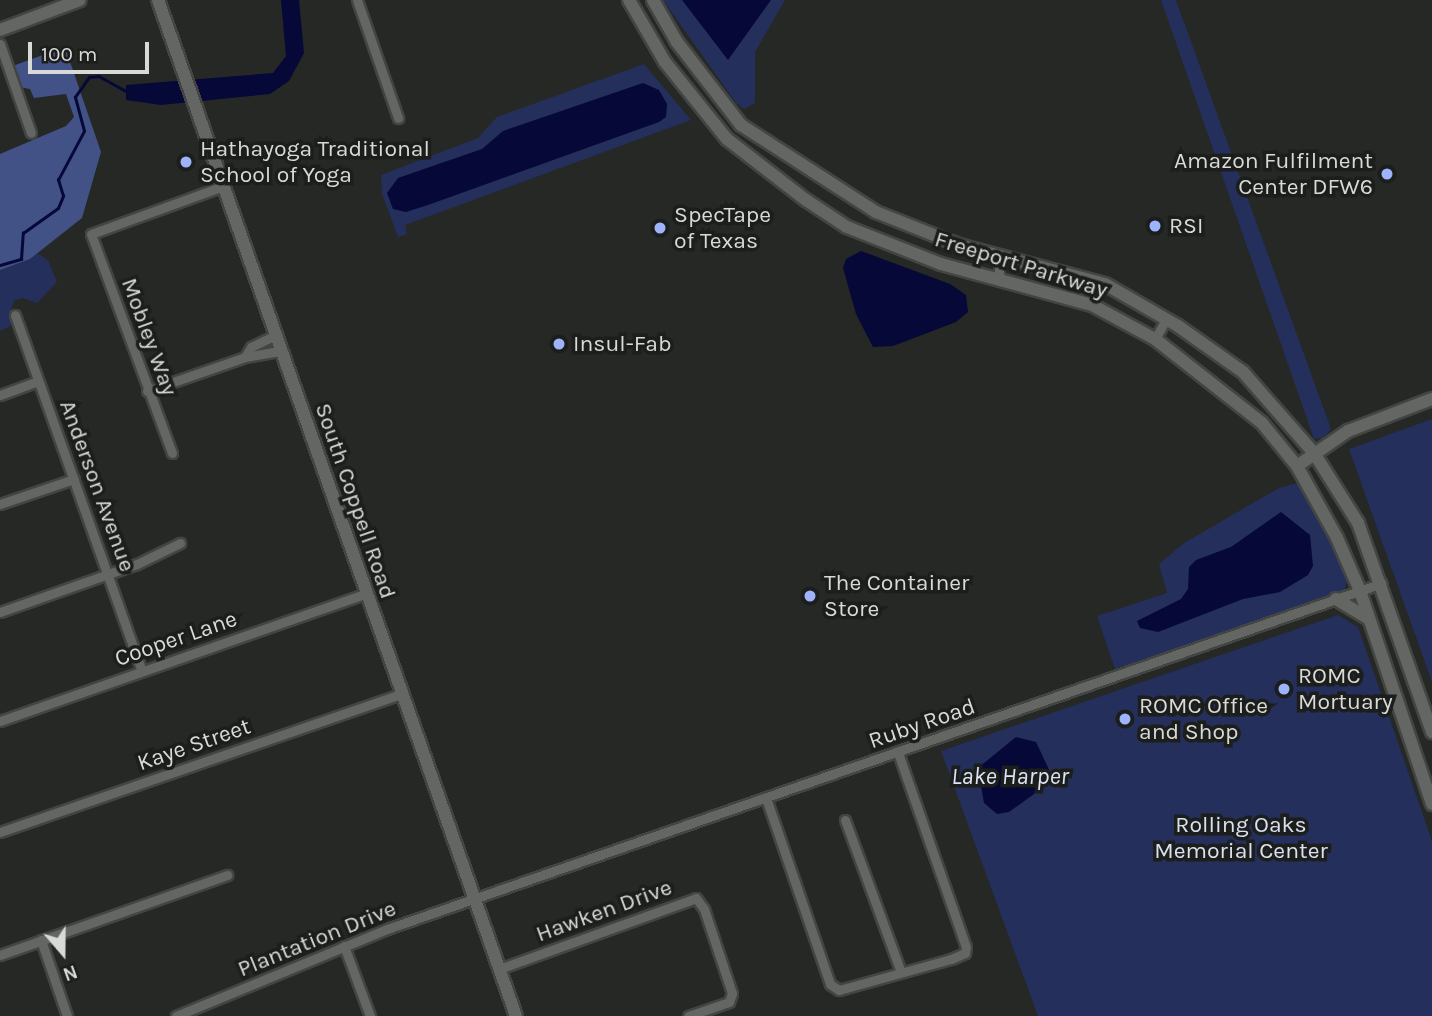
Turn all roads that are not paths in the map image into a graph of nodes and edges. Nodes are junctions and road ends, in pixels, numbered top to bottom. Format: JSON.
{"nodes":[{"id":1,"x":80,"y":0,"type":"edge"},
{"id":2,"x":158,"y":0,"type":"edge"},
{"id":3,"x":357,"y":0,"type":"edge"},
{"id":4,"x":629,"y":0,"type":"edge"},
{"id":5,"x":653,"y":0,"type":"edge"},
{"id":6,"x":66,"y":2,"type":"edge"},
{"id":7,"x":0,"y":30,"type":"edge"},
{"id":8,"x":0,"y":44,"type":"edge"},
{"id":9,"x":398,"y":118,"type":"dead end"},
{"id":10,"x":741,"y":125,"type":"junction"},
{"id":11,"x":31,"y":133,"type":"dead end"},
{"id":12,"x":726,"y":139,"type":"junction"},
{"id":13,"x":221,"y":187,"type":"junction"},
{"id":14,"x":999,"y":255,"type":"junction"},
{"id":15,"x":999,"y":278,"type":"junction"},
{"id":16,"x":15,"y":315,"type":"dead end"},
{"id":17,"x":1166,"y":320,"type":"junction"},
{"id":18,"x":274,"y":336,"type":"junction"},
{"id":19,"x":1155,"y":339,"type":"junction"},
{"id":20,"x":280,"y":351,"type":"junction"},
{"id":21,"x":245,"y":356,"type":"junction"},
{"id":22,"x":38,"y":381,"type":"junction"},
{"id":23,"x":148,"y":391,"type":"junction"},
{"id":24,"x":0,"y":395,"type":"edge"},
{"id":25,"x":1432,"y":400,"type":"edge"},
{"id":26,"x":172,"y":453,"type":"dead end"},
{"id":27,"x":1314,"y":453,"type":"junction"},
{"id":28,"x":1297,"y":466,"type":"junction"},
{"id":29,"x":74,"y":479,"type":"junction"},
{"id":30,"x":0,"y":504,"type":"edge"},
{"id":31,"x":180,"y":543,"type":"dead end"},
{"id":32,"x":109,"y":574,"type":"junction"},
{"id":33,"x":1383,"y":583,"type":"junction"},
{"id":34,"x":1360,"y":591,"type":"junction"},
{"id":35,"x":365,"y":594,"type":"junction"},
{"id":36,"x":1336,"y":599,"type":"junction"},
{"id":37,"x":0,"y":612,"type":"edge"},
{"id":38,"x":1369,"y":619,"type":"junction"},
{"id":39,"x":142,"y":671,"type":"junction"},
{"id":40,"x":401,"y":694,"type":"junction"},
{"id":41,"x":1420,"y":699,"type":"junction"},
{"id":42,"x":1425,"y":712,"type":"junction"},
{"id":43,"x":1401,"y":715,"type":"junction"},
{"id":44,"x":0,"y":721,"type":"edge"},
{"id":45,"x":1432,"y":732,"type":"edge"},
{"id":46,"x":898,"y":753,"type":"junction"},
{"id":47,"x":766,"y":798,"type":"junction"},
{"id":48,"x":1432,"y":804,"type":"edge"},
{"id":49,"x":845,"y":820,"type":"dead end"},
{"id":50,"x":0,"y":832,"type":"edge"},
{"id":51,"x":227,"y":875,"type":"dead end"},
{"id":52,"x":474,"y":901,"type":"junction"},
{"id":53,"x":41,"y":940,"type":"junction"},
{"id":54,"x":344,"y":946,"type":"junction"},
{"id":55,"x":0,"y":955,"type":"edge"},
{"id":56,"x":499,"y":969,"type":"junction"},
{"id":57,"x":901,"y":972,"type":"junction"},
{"id":58,"x":67,"y":1016,"type":"edge"},
{"id":59,"x":176,"y":1016,"type":"edge"},
{"id":60,"x":370,"y":1016,"type":"edge"},
{"id":61,"x":516,"y":1016,"type":"edge"},
{"id":62,"x":688,"y":1016,"type":"edge"}],
"edges":[{"from":1,"to":6,"type":"main road"},
{"from":2,"to":13,"type":"main road","name":"South Coppell Road"},
{"from":3,"to":9,"type":"street"},
{"from":4,"to":12,"type":"main road","name":"Freeport Parkway"},
{"from":5,"to":10,"type":"main road","name":"Freeport Parkway"},
{"from":6,"to":7,"type":"main road"},
{"from":8,"to":11,"type":"street"},
{"from":10,"to":12,"type":"street"},
{"from":10,"to":14,"type":"main road","name":"Freeport Parkway"},
{"from":12,"to":15,"type":"main road","name":"Freeport Parkway"},
{"from":13,"to":18,"type":"main road","name":"South Coppell Road"},
{"from":13,"to":23,"type":"street","name":"Mobley Way"},
{"from":14,"to":15,"type":"street"},
{"from":14,"to":17,"type":"main road","name":"Freeport Parkway"},
{"from":15,"to":19,"type":"main road","name":"Freeport Parkway"},
{"from":16,"to":22,"type":"street","name":"Anderson Avenue"},
{"from":17,"to":19,"type":"street"},
{"from":17,"to":27,"type":"main road","name":"Freeport Parkway"},
{"from":18,"to":20,"type":"main road","name":"South Coppell Road"},
{"from":18,"to":21,"type":"street"},
{"from":19,"to":28,"type":"main road","name":"Freeport Parkway"},
{"from":20,"to":21,"type":"street"},
{"from":20,"to":35,"type":"main road","name":"South Coppell Road"},
{"from":21,"to":23,"type":"street"},
{"from":22,"to":24,"type":"street"},
{"from":22,"to":29,"type":"street","name":"Anderson Avenue"},
{"from":23,"to":26,"type":"street","name":"Mobley Way"},
{"from":25,"to":27,"type":"main road"},
{"from":27,"to":28,"type":"main road"},
{"from":27,"to":33,"type":"main road","name":"Freeport Parkway"},
{"from":28,"to":34,"type":"main road","name":"Freeport Parkway"},
{"from":29,"to":30,"type":"street"},
{"from":29,"to":32,"type":"street","name":"Anderson Avenue"},
{"from":31,"to":32,"type":"street"},
{"from":32,"to":37,"type":"street"},
{"from":32,"to":39,"type":"street","name":"Anderson Avenue"},
{"from":33,"to":34,"type":"street","name":"Ruby Road"},
{"from":33,"to":41,"type":"main road","name":"Freeport Parkway"},
{"from":34,"to":36,"type":"street","name":"Ruby Road"},
{"from":34,"to":38,"type":"main road","name":"Freeport Parkway"},
{"from":35,"to":39,"type":"street","name":"Cooper Lane"},
{"from":35,"to":40,"type":"main road","name":"South Coppell Road"},
{"from":36,"to":38,"type":"main road"},
{"from":36,"to":46,"type":"street","name":"Ruby Road"},
{"from":38,"to":43,"type":"main road","name":"Freeport Parkway"},
{"from":39,"to":44,"type":"street","name":"Cooper Lane"},
{"from":40,"to":50,"type":"street","name":"Kaye Street"},
{"from":40,"to":52,"type":"main road","name":"South Coppell Road"},
{"from":41,"to":42,"type":"main road","name":"Freeport Parkway"},
{"from":41,"to":43,"type":"main road"},
{"from":42,"to":43,"type":"main road"},
{"from":42,"to":45,"type":"main road","name":"Freeport Parkway"},
{"from":43,"to":48,"type":"main road","name":"Freeport Parkway"},
{"from":46,"to":47,"type":"street","name":"Ruby Road"},
{"from":46,"to":57,"type":"street"},
{"from":47,"to":52,"type":"street","name":"Ruby Road"},
{"from":47,"to":57,"type":"street"},
{"from":49,"to":57,"type":"street"},
{"from":51,"to":53,"type":"street"},
{"from":52,"to":54,"type":"street","name":"Plantation Drive"},
{"from":52,"to":56,"type":"main road","name":"South Coppell Road"},
{"from":53,"to":55,"type":"street"},
{"from":53,"to":58,"type":"street"},
{"from":54,"to":59,"type":"street","name":"Plantation Drive"},
{"from":54,"to":60,"type":"street"},
{"from":56,"to":61,"type":"main road","name":"South Coppell Road"},
{"from":56,"to":62,"type":"street","name":"Hawken Drive"}]}
